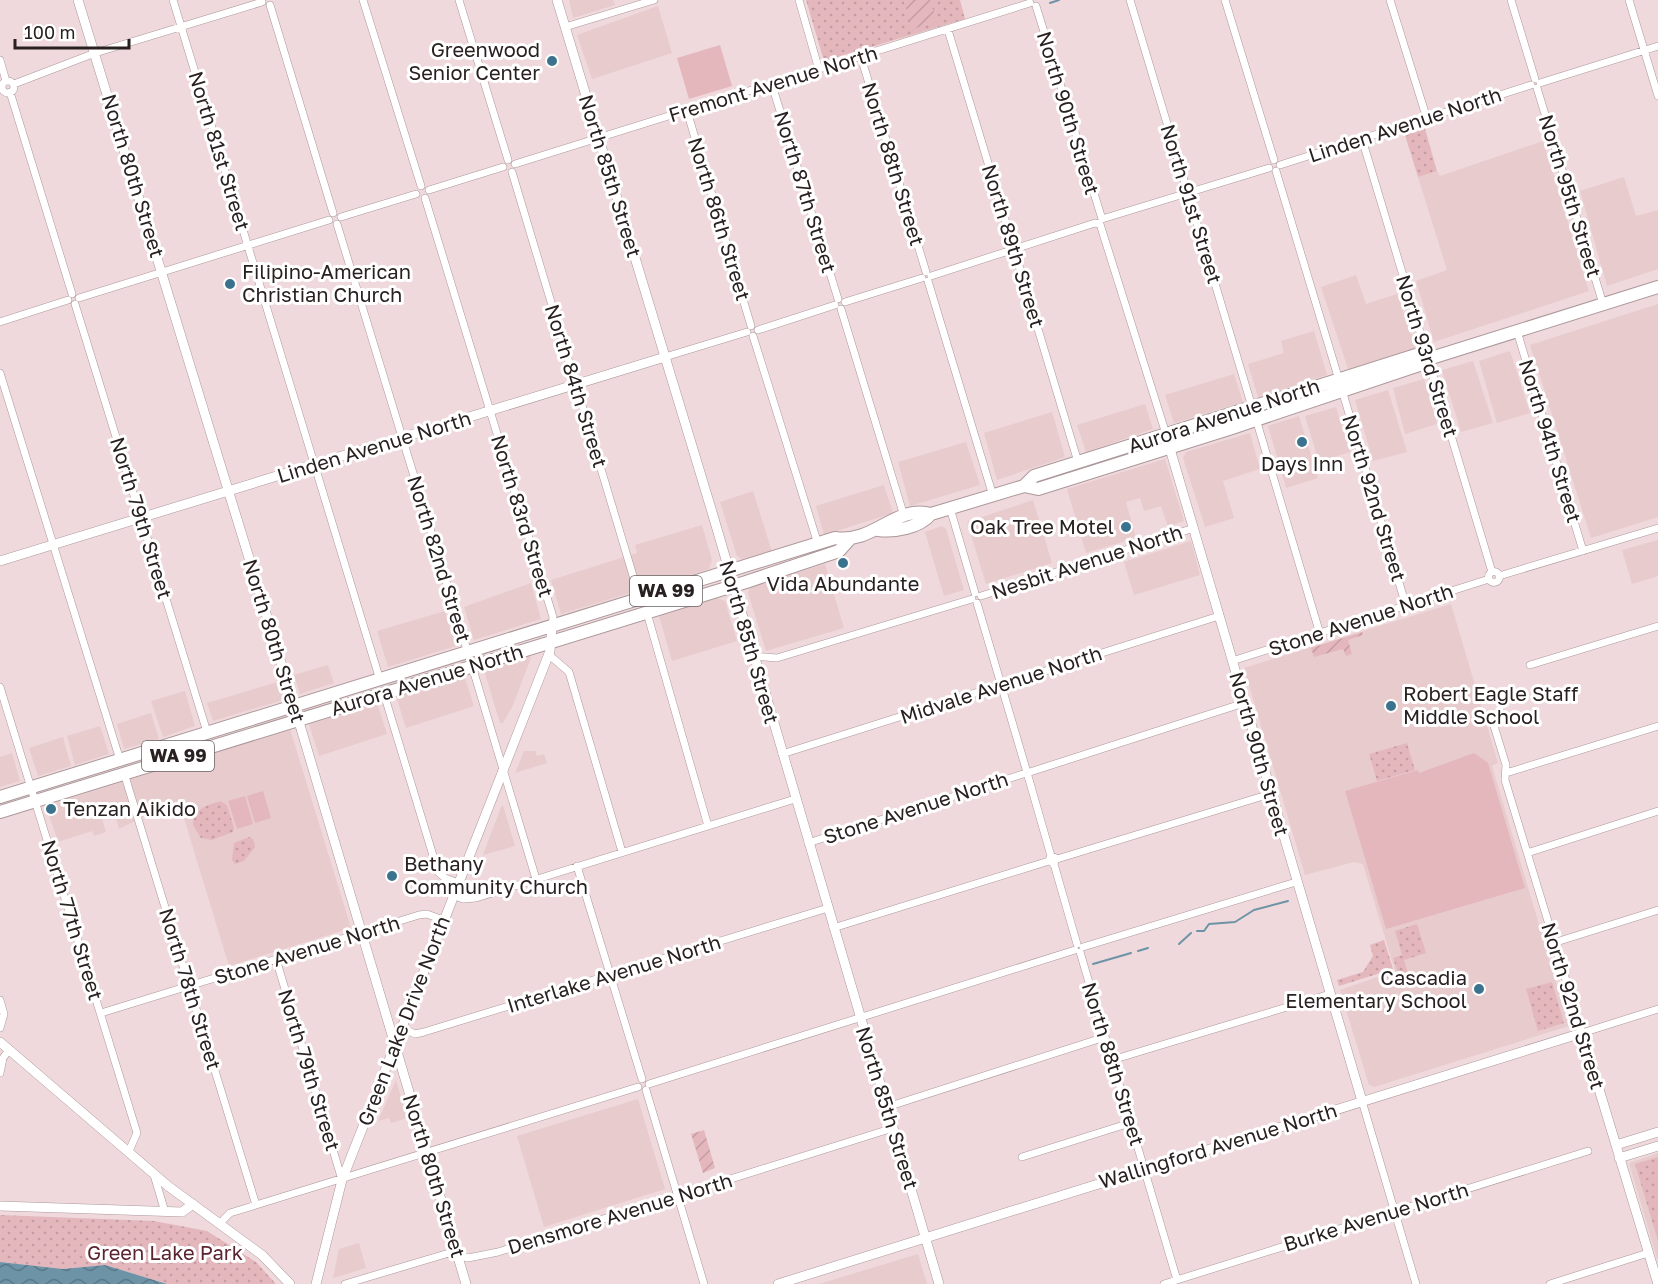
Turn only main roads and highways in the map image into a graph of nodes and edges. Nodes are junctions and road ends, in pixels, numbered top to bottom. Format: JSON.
{"nodes":[{"id":1,"x":1658,"y":287,"type":"edge"},
{"id":2,"x":1340,"y":385,"type":"junction"},
{"id":3,"x":1302,"y":392,"type":"junction"},
{"id":4,"x":1254,"y":413,"type":"junction"},
{"id":5,"x":1277,"y":413,"type":"junction"},
{"id":6,"x":1024,"y":486,"type":"junction"},
{"id":7,"x":931,"y":514,"type":"junction"},
{"id":8,"x":878,"y":530,"type":"junction"},
{"id":9,"x":849,"y":540,"type":"junction"},
{"id":10,"x":0,"y":797,"type":"edge"},
{"id":11,"x":0,"y":812,"type":"edge"}],
"edges":[{"from":1,"to":2,"type":"highway","name":"Aurora Avenue North","number":"WA 99"},
{"from":2,"to":3,"type":"highway","name":"Aurora Avenue North","number":"WA 99"},
{"from":2,"to":5,"type":"highway","name":"Aurora Avenue North","number":"WA 99"},
{"from":3,"to":4,"type":"highway","name":"Aurora Avenue North","number":"WA 99"},
{"from":3,"to":5,"type":"highway"},
{"from":4,"to":5,"type":"highway","name":"Aurora Avenue North","number":"WA 99"},
{"from":4,"to":6,"type":"highway","name":"Aurora Avenue North","number":"WA 99"},
{"from":4,"to":6,"type":"highway","name":"Aurora Avenue North","number":"WA 99"},
{"from":6,"to":7,"type":"highway","name":"Aurora Avenue North","number":"WA 99"},
{"from":7,"to":8,"type":"highway","name":"Aurora Avenue North","number":"WA 99"},
{"from":7,"to":8,"type":"highway","name":"Aurora Avenue North","number":"WA 99"},
{"from":8,"to":9,"type":"highway","name":"Aurora Avenue North","number":"WA 99"},
{"from":9,"to":10,"type":"highway","name":"Aurora Avenue North","number":"WA 99"},
{"from":9,"to":11,"type":"highway","name":"Aurora Avenue North","number":"WA 99"}]}
